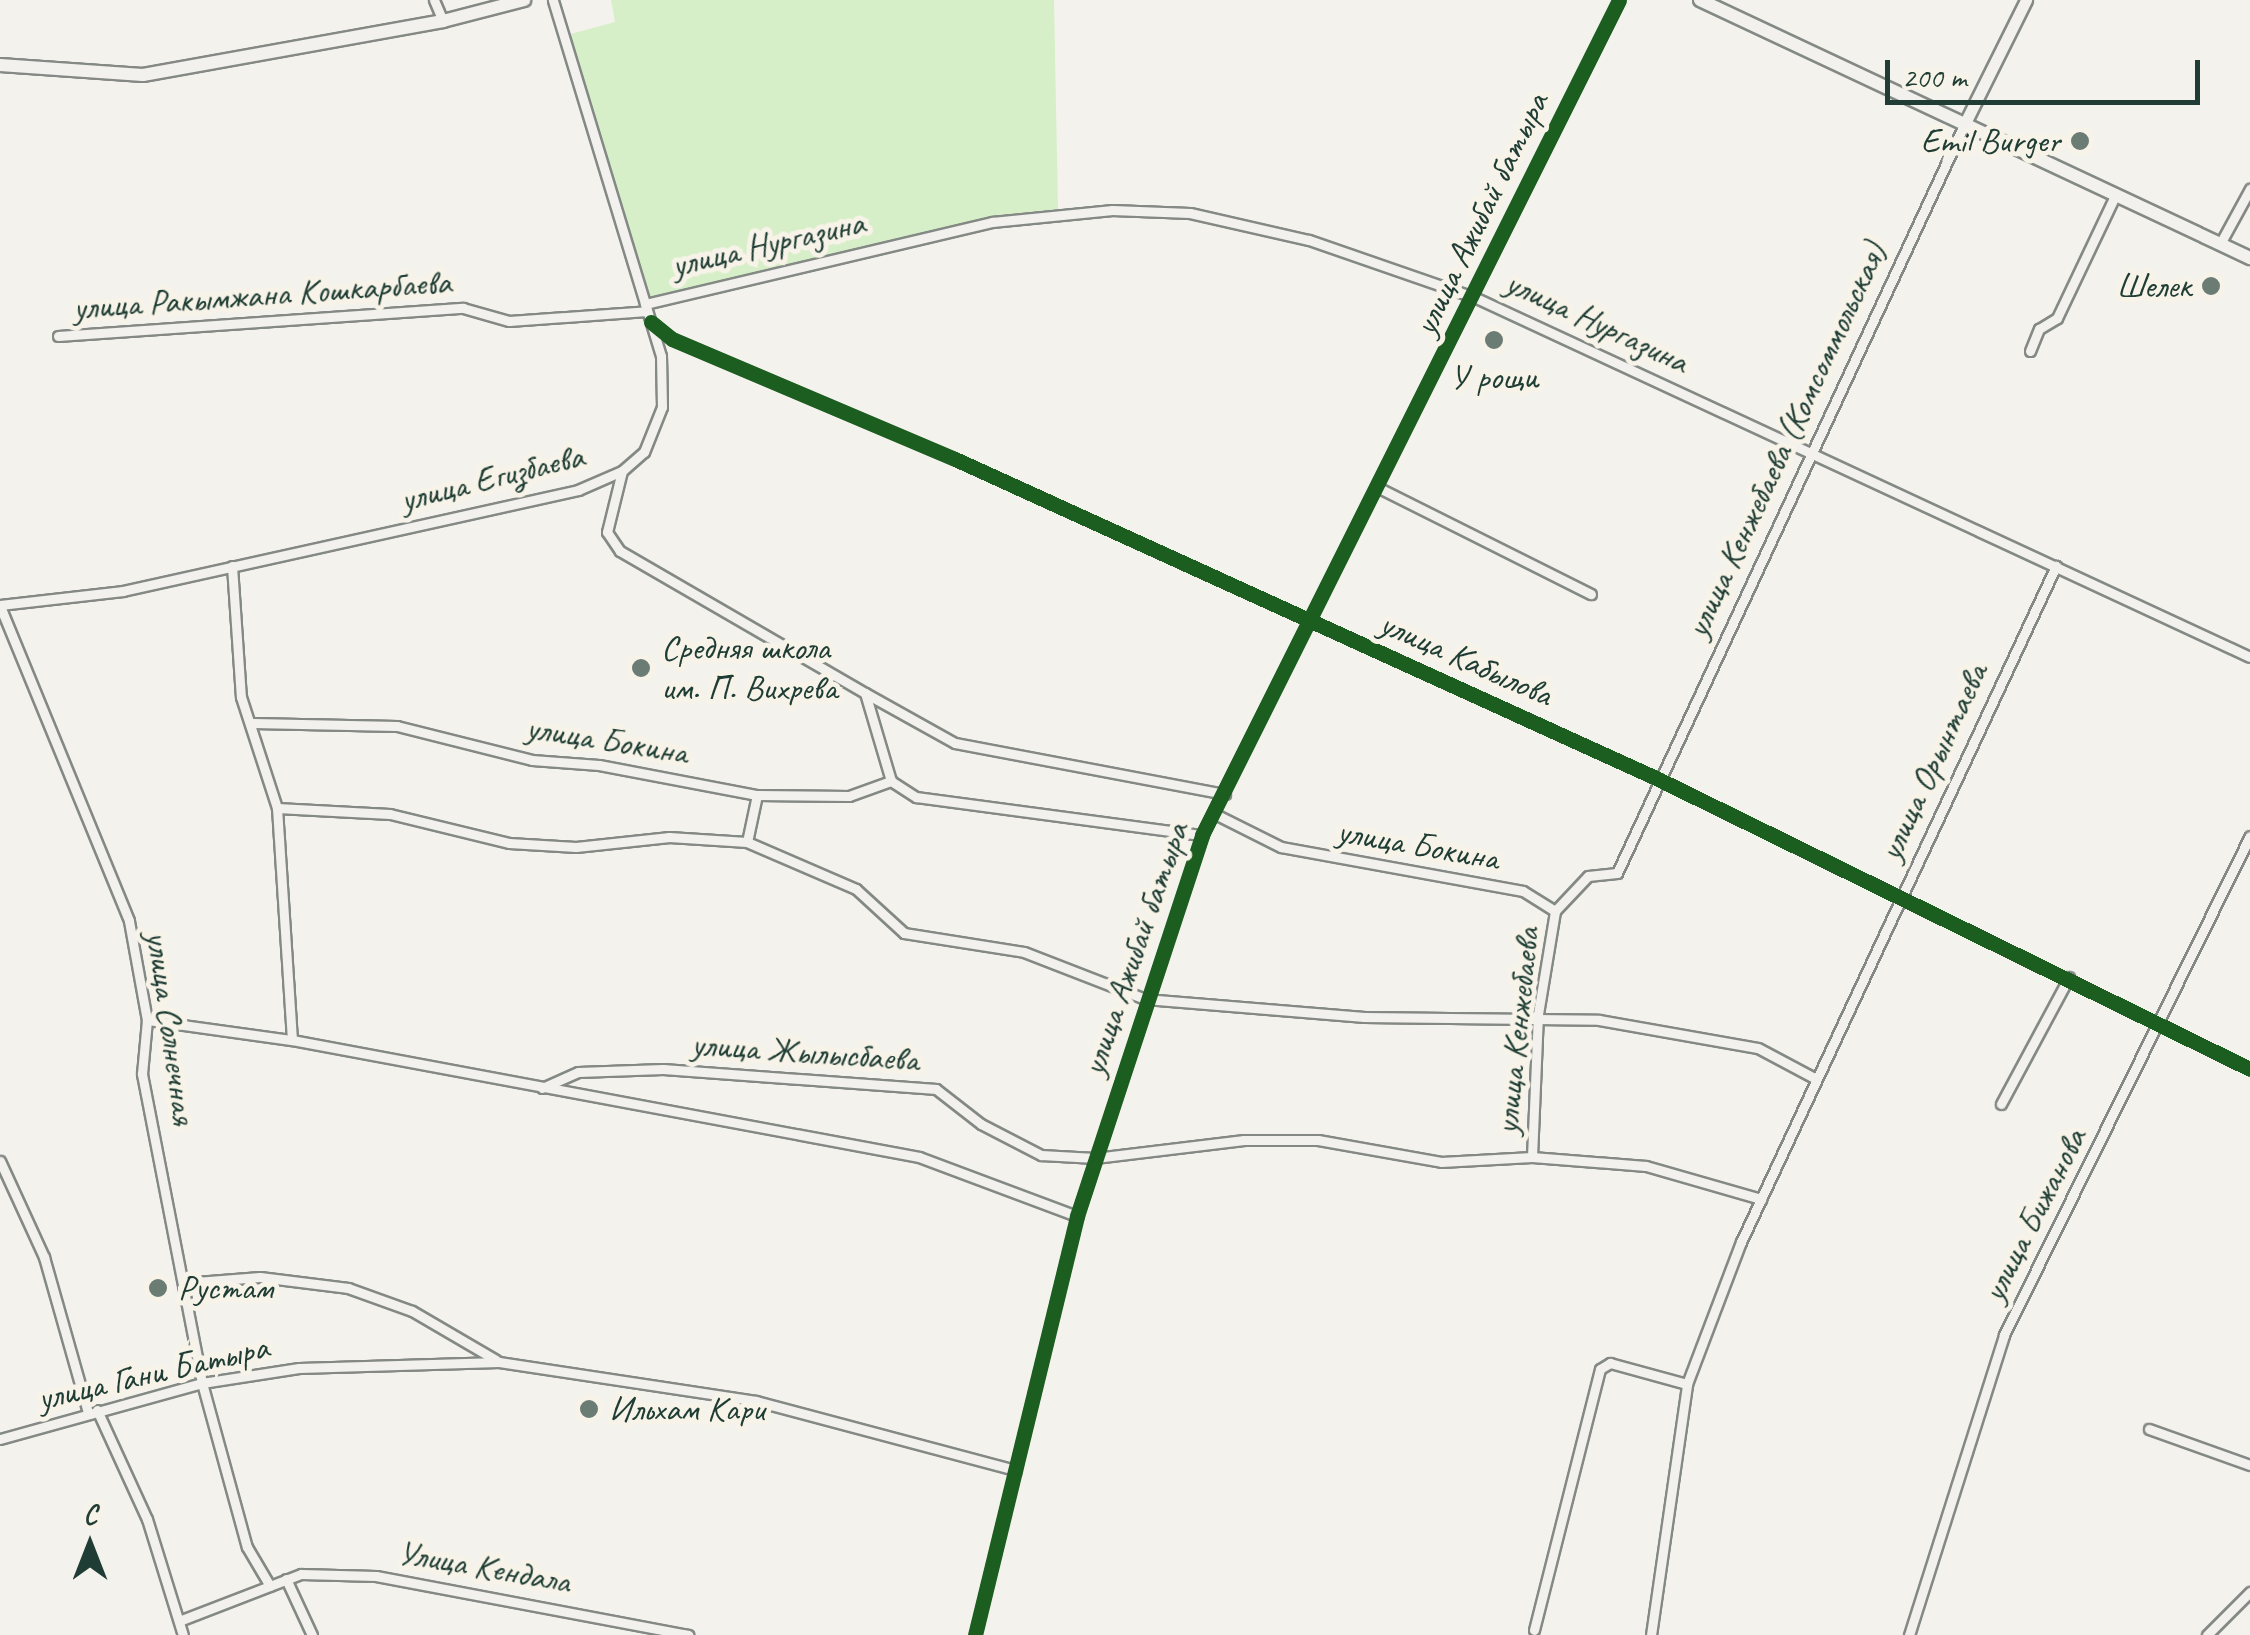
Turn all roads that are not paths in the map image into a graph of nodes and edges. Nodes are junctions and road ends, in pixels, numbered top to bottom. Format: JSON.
{"nodes":[{"id":1,"x":434,"y":0,"type":"edge"},
{"id":2,"x":524,"y":0,"type":"edge"},
{"id":3,"x":553,"y":0,"type":"edge"},
{"id":4,"x":1619,"y":0,"type":"edge"},
{"id":5,"x":1700,"y":0,"type":"edge"},
{"id":6,"x":2026,"y":0,"type":"edge"},
{"id":7,"x":443,"y":21,"type":"junction"},
{"id":8,"x":0,"y":65,"type":"edge"},
{"id":9,"x":1964,"y":125,"type":"junction"},
{"id":10,"x":2250,"y":189,"type":"edge"},
{"id":11,"x":2115,"y":196,"type":"junction"},
{"id":12,"x":2220,"y":244,"type":"junction"},
{"id":13,"x":2250,"y":258,"type":"edge"},
{"id":14,"x":1474,"y":297,"type":"junction"},
{"id":15,"x":648,"y":312,"type":"junction"},
{"id":16,"x":58,"y":336,"type":"dead end"},
{"id":17,"x":2030,"y":351,"type":"dead end"},
{"id":18,"x":1809,"y":454,"type":"junction"},
{"id":19,"x":622,"y":471,"type":"junction"},
{"id":20,"x":1379,"y":488,"type":"junction"},
{"id":21,"x":232,"y":566,"type":"junction"},
{"id":22,"x":2056,"y":566,"type":"junction"},
{"id":23,"x":1591,"y":594,"type":"dead end"},
{"id":24,"x":0,"y":606,"type":"edge"},
{"id":25,"x":1312,"y":624,"type":"junction"},
{"id":26,"x":2250,"y":657,"type":"edge"},
{"id":27,"x":864,"y":693,"type":"junction"},
{"id":28,"x":253,"y":723,"type":"junction"},
{"id":29,"x":1658,"y":779,"type":"junction"},
{"id":30,"x":891,"y":781,"type":"junction"},
{"id":31,"x":1225,"y":794,"type":"junction"},
{"id":32,"x":757,"y":795,"type":"junction"},
{"id":33,"x":277,"y":808,"type":"junction"},
{"id":34,"x":1215,"y":814,"type":"junction"},
{"id":35,"x":1202,"y":835,"type":"junction"},
{"id":36,"x":2250,"y":836,"type":"edge"},
{"id":37,"x":747,"y":842,"type":"junction"},
{"id":38,"x":1901,"y":893,"type":"junction"},
{"id":39,"x":1555,"y":911,"type":"junction"},
{"id":40,"x":2069,"y":977,"type":"junction"},
{"id":41,"x":1144,"y":999,"type":"junction"},
{"id":42,"x":1538,"y":1014,"type":"junction"},
{"id":43,"x":147,"y":1020,"type":"junction"},
{"id":44,"x":2161,"y":1025,"type":"junction"},
{"id":45,"x":292,"y":1040,"type":"junction"},
{"id":46,"x":2250,"y":1069,"type":"edge"},
{"id":47,"x":1816,"y":1079,"type":"junction"},
{"id":48,"x":542,"y":1088,"type":"junction"},
{"id":49,"x":2001,"y":1104,"type":"dead end"},
{"id":50,"x":1532,"y":1157,"type":"junction"},
{"id":51,"x":1094,"y":1158,"type":"junction"},
{"id":52,"x":0,"y":1161,"type":"edge"},
{"id":53,"x":1761,"y":1199,"type":"junction"},
{"id":54,"x":1076,"y":1216,"type":"junction"},
{"id":55,"x":184,"y":1283,"type":"junction"},
{"id":56,"x":499,"y":1362,"type":"junction"},
{"id":57,"x":202,"y":1383,"type":"junction"},
{"id":58,"x":1688,"y":1384,"type":"junction"},
{"id":59,"x":93,"y":1411,"type":"junction"},
{"id":60,"x":2149,"y":1429,"type":"dead end"},
{"id":61,"x":0,"y":1439,"type":"edge"},
{"id":62,"x":2250,"y":1465,"type":"edge"},
{"id":63,"x":1016,"y":1470,"type":"junction"},
{"id":64,"x":286,"y":1579,"type":"junction"},
{"id":65,"x":270,"y":1586,"type":"junction"},
{"id":66,"x":2250,"y":1592,"type":"edge"},
{"id":67,"x":179,"y":1620,"type":"junction"},
{"id":68,"x":1534,"y":1630,"type":"dead end"},
{"id":69,"x":183,"y":1635,"type":"edge"},
{"id":70,"x":312,"y":1635,"type":"edge"},
{"id":71,"x":688,"y":1635,"type":"edge"},
{"id":72,"x":975,"y":1635,"type":"edge"},
{"id":73,"x":1651,"y":1635,"type":"edge"},
{"id":74,"x":1909,"y":1635,"type":"edge"},
{"id":75,"x":2208,"y":1635,"type":"edge"}],
"edges":[{"from":1,"to":7,"type":"street"},
{"from":2,"to":7,"type":"main road"},
{"from":3,"to":15,"type":"street","name":"улица Егизбаева"},
{"from":4,"to":14,"type":"street","name":"улица Ажибай батыра"},
{"from":5,"to":9,"type":"main road"},
{"from":6,"to":9,"type":"street"},
{"from":7,"to":8,"type":"main road"},
{"from":9,"to":11,"type":"main road"},
{"from":9,"to":18,"type":"street","name":"улица Кенжебаева (Комсоммольская)"},
{"from":10,"to":12,"type":"street"},
{"from":11,"to":12,"type":"main road"},
{"from":11,"to":17,"type":"street"},
{"from":12,"to":13,"type":"main road"},
{"from":14,"to":15,"type":"street","name":"улица Нургазина"},
{"from":14,"to":18,"type":"street","name":"улица Нургазина"},
{"from":14,"to":20,"type":"street","name":"улица Ажибай батыра"},
{"from":15,"to":16,"type":"street","name":"улица Ракымжана Кошкарбаева"},
{"from":15,"to":19,"type":"street","name":"улица Егизбаева"},
{"from":15,"to":25,"type":"street","name":"улица Кабылова"},
{"from":18,"to":22,"type":"street","name":"улица Нургазина"},
{"from":18,"to":29,"type":"street","name":"улица Кенжебаева (Комсоммольская)"},
{"from":19,"to":21,"type":"street","name":"улица Егизбаева"},
{"from":19,"to":27,"type":"street"},
{"from":20,"to":23,"type":"street"},
{"from":20,"to":25,"type":"street","name":"улица Ажибай батыра"},
{"from":21,"to":24,"type":"street","name":"улица Егизбаева"},
{"from":21,"to":28,"type":"street"},
{"from":22,"to":26,"type":"street","name":"улица Нургазина"},
{"from":22,"to":38,"type":"street","name":"улица Орынтаева"},
{"from":24,"to":43,"type":"street","name":"улица Солнечная"},
{"from":25,"to":29,"type":"street","name":"улица Кабылова"},
{"from":25,"to":31,"type":"street","name":"улица Ажибай батыра"},
{"from":27,"to":30,"type":"street"},
{"from":27,"to":31,"type":"street"},
{"from":28,"to":32,"type":"street","name":"улица Бокина"},
{"from":28,"to":33,"type":"street"},
{"from":29,"to":38,"type":"street","name":"улица Кабылова"},
{"from":29,"to":39,"type":"street","name":"улица Кенжебаева"},
{"from":30,"to":32,"type":"street","name":"улица Бокина"},
{"from":30,"to":35,"type":"street"},
{"from":31,"to":34,"type":"street","name":"улица Ажибай батыра"},
{"from":32,"to":37,"type":"street"},
{"from":33,"to":37,"type":"street"},
{"from":33,"to":45,"type":"street"},
{"from":34,"to":35,"type":"street","name":"улица Ажибай батыра"},
{"from":34,"to":39,"type":"street","name":"улица Бокина"},
{"from":35,"to":41,"type":"street","name":"улица Ажибай батыра"},
{"from":36,"to":44,"type":"street","name":"улица Бижанова"},
{"from":37,"to":41,"type":"street"},
{"from":38,"to":40,"type":"street","name":"улица Кабылова"},
{"from":38,"to":47,"type":"street","name":"улица Орынтаева"},
{"from":39,"to":42,"type":"street","name":"улица Кенжебаева"},
{"from":40,"to":44,"type":"street","name":"улица Кабылова"},
{"from":40,"to":49,"type":"street"},
{"from":41,"to":42,"type":"street"},
{"from":41,"to":51,"type":"street","name":"улица Ажибай батыра"},
{"from":42,"to":47,"type":"street"},
{"from":42,"to":50,"type":"street","name":"улица Кенжебаева"},
{"from":43,"to":45,"type":"street","name":"улица Жылысбаева"},
{"from":43,"to":55,"type":"street","name":"улица Солнечная"},
{"from":44,"to":46,"type":"street","name":"улица Кабылова"},
{"from":44,"to":74,"type":"street","name":"улица Бижанова"},
{"from":45,"to":48,"type":"street","name":"улица Жылысбаева"},
{"from":47,"to":53,"type":"street","name":"улица Орынтаева"},
{"from":48,"to":51,"type":"street","name":"улица Жылысбаева"},
{"from":48,"to":54,"type":"street","name":"улица Жылысбаева"},
{"from":50,"to":51,"type":"street","name":"улица Жылысбаева"},
{"from":50,"to":53,"type":"street","name":"улица Жылысбаева"},
{"from":51,"to":54,"type":"street","name":"улица Ажибай батыра"},
{"from":52,"to":59,"type":"street"},
{"from":53,"to":58,"type":"street","name":"улица Орынтаева"},
{"from":54,"to":63,"type":"street","name":"улица Ажибай батыра"},
{"from":55,"to":56,"type":"street","name":"улица Гани Батыра"},
{"from":55,"to":57,"type":"street","name":"улица Солнечная"},
{"from":56,"to":57,"type":"street","name":"улица Гани Батыра"},
{"from":56,"to":63,"type":"street","name":"улица Гани Батыра"},
{"from":57,"to":59,"type":"street","name":"улица Гани Батыра"},
{"from":57,"to":65,"type":"street","name":"улица Солнечная"},
{"from":58,"to":68,"type":"street"},
{"from":58,"to":73,"type":"street","name":"улица Орынтаева"},
{"from":59,"to":61,"type":"street","name":"улица Гани Батыра"},
{"from":59,"to":67,"type":"street"},
{"from":60,"to":62,"type":"street"},
{"from":63,"to":72,"type":"street","name":"улица Ажибай батыра"},
{"from":64,"to":65,"type":"street","name":"Улица Кендала"},
{"from":64,"to":70,"type":"street"},
{"from":64,"to":71,"type":"street","name":"Улица Кендала"},
{"from":65,"to":67,"type":"street","name":"Улица Кендала"},
{"from":66,"to":75,"type":"street"},
{"from":67,"to":69,"type":"street"}]}
